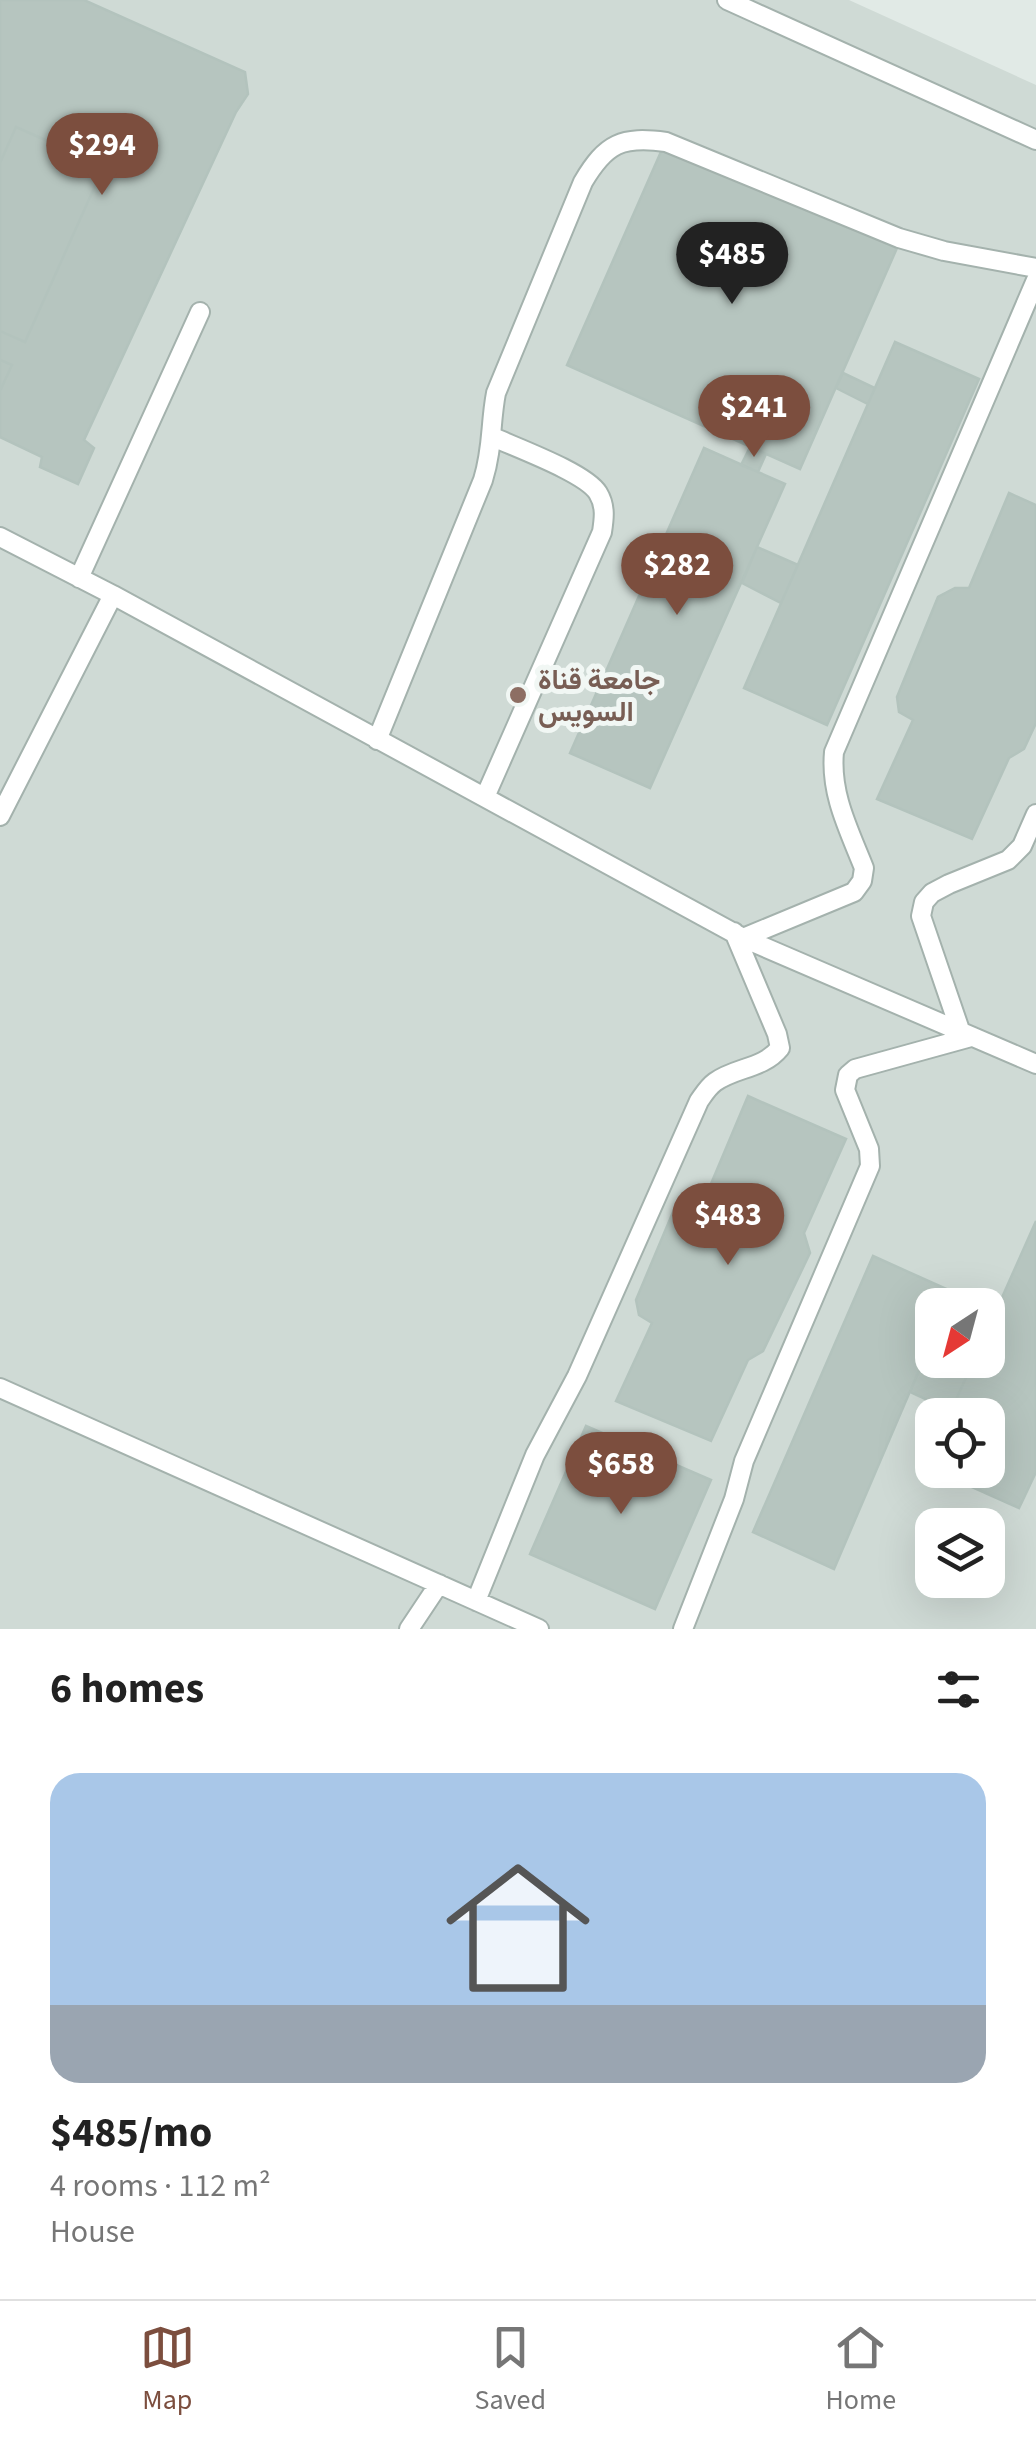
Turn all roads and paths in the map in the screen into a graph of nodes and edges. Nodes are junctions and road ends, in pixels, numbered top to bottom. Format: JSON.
{"nodes":[{"id":1,"x":727,"y":0,"type":"edge"},
{"id":2,"x":1036,"y":140,"type":"edge"},
{"id":3,"x":1036,"y":268,"type":"edge"},
{"id":4,"x":1036,"y":280,"type":"edge"},
{"id":5,"x":200,"y":312,"type":"dead end"},
{"id":6,"x":492,"y":437,"type":"junction"},
{"id":7,"x":0,"y":537,"type":"edge"},
{"id":8,"x":79,"y":578,"type":"junction"},
{"id":9,"x":113,"y":595,"type":"junction"},
{"id":10,"x":378,"y":740,"type":"junction"},
{"id":11,"x":485,"y":797,"type":"junction"},
{"id":12,"x":1036,"y":814,"type":"edge"},
{"id":13,"x":0,"y":816,"type":"edge"},
{"id":14,"x":738,"y":935,"type":"junction"},
{"id":15,"x":966,"y":1035,"type":"junction"},
{"id":16,"x":1036,"y":1064,"type":"edge"},
{"id":17,"x":0,"y":1388,"type":"edge"},
{"id":18,"x":439,"y":1584,"type":"junction"},
{"id":19,"x":476,"y":1601,"type":"junction"},
{"id":20,"x":409,"y":1629,"type":"edge"},
{"id":21,"x":540,"y":1629,"type":"edge"},
{"id":22,"x":683,"y":1629,"type":"edge"}],
"edges":[{"from":1,"to":2,"type":"lane"},
{"from":3,"to":6,"type":"lane"},
{"from":4,"to":14,"type":"lane"},
{"from":5,"to":8,"type":"lane"},
{"from":6,"to":10,"type":"lane"},
{"from":6,"to":11,"type":"lane"},
{"from":7,"to":8,"type":"lane"},
{"from":8,"to":9,"type":"lane"},
{"from":9,"to":10,"type":"lane"},
{"from":9,"to":13,"type":"lane"},
{"from":10,"to":11,"type":"lane"},
{"from":11,"to":14,"type":"lane"},
{"from":12,"to":15,"type":"lane"},
{"from":14,"to":15,"type":"lane"},
{"from":14,"to":19,"type":"lane"},
{"from":15,"to":16,"type":"lane"},
{"from":15,"to":22,"type":"lane"},
{"from":17,"to":18,"type":"lane"},
{"from":18,"to":19,"type":"lane"},
{"from":18,"to":20,"type":"lane"},
{"from":19,"to":21,"type":"lane"}]}
